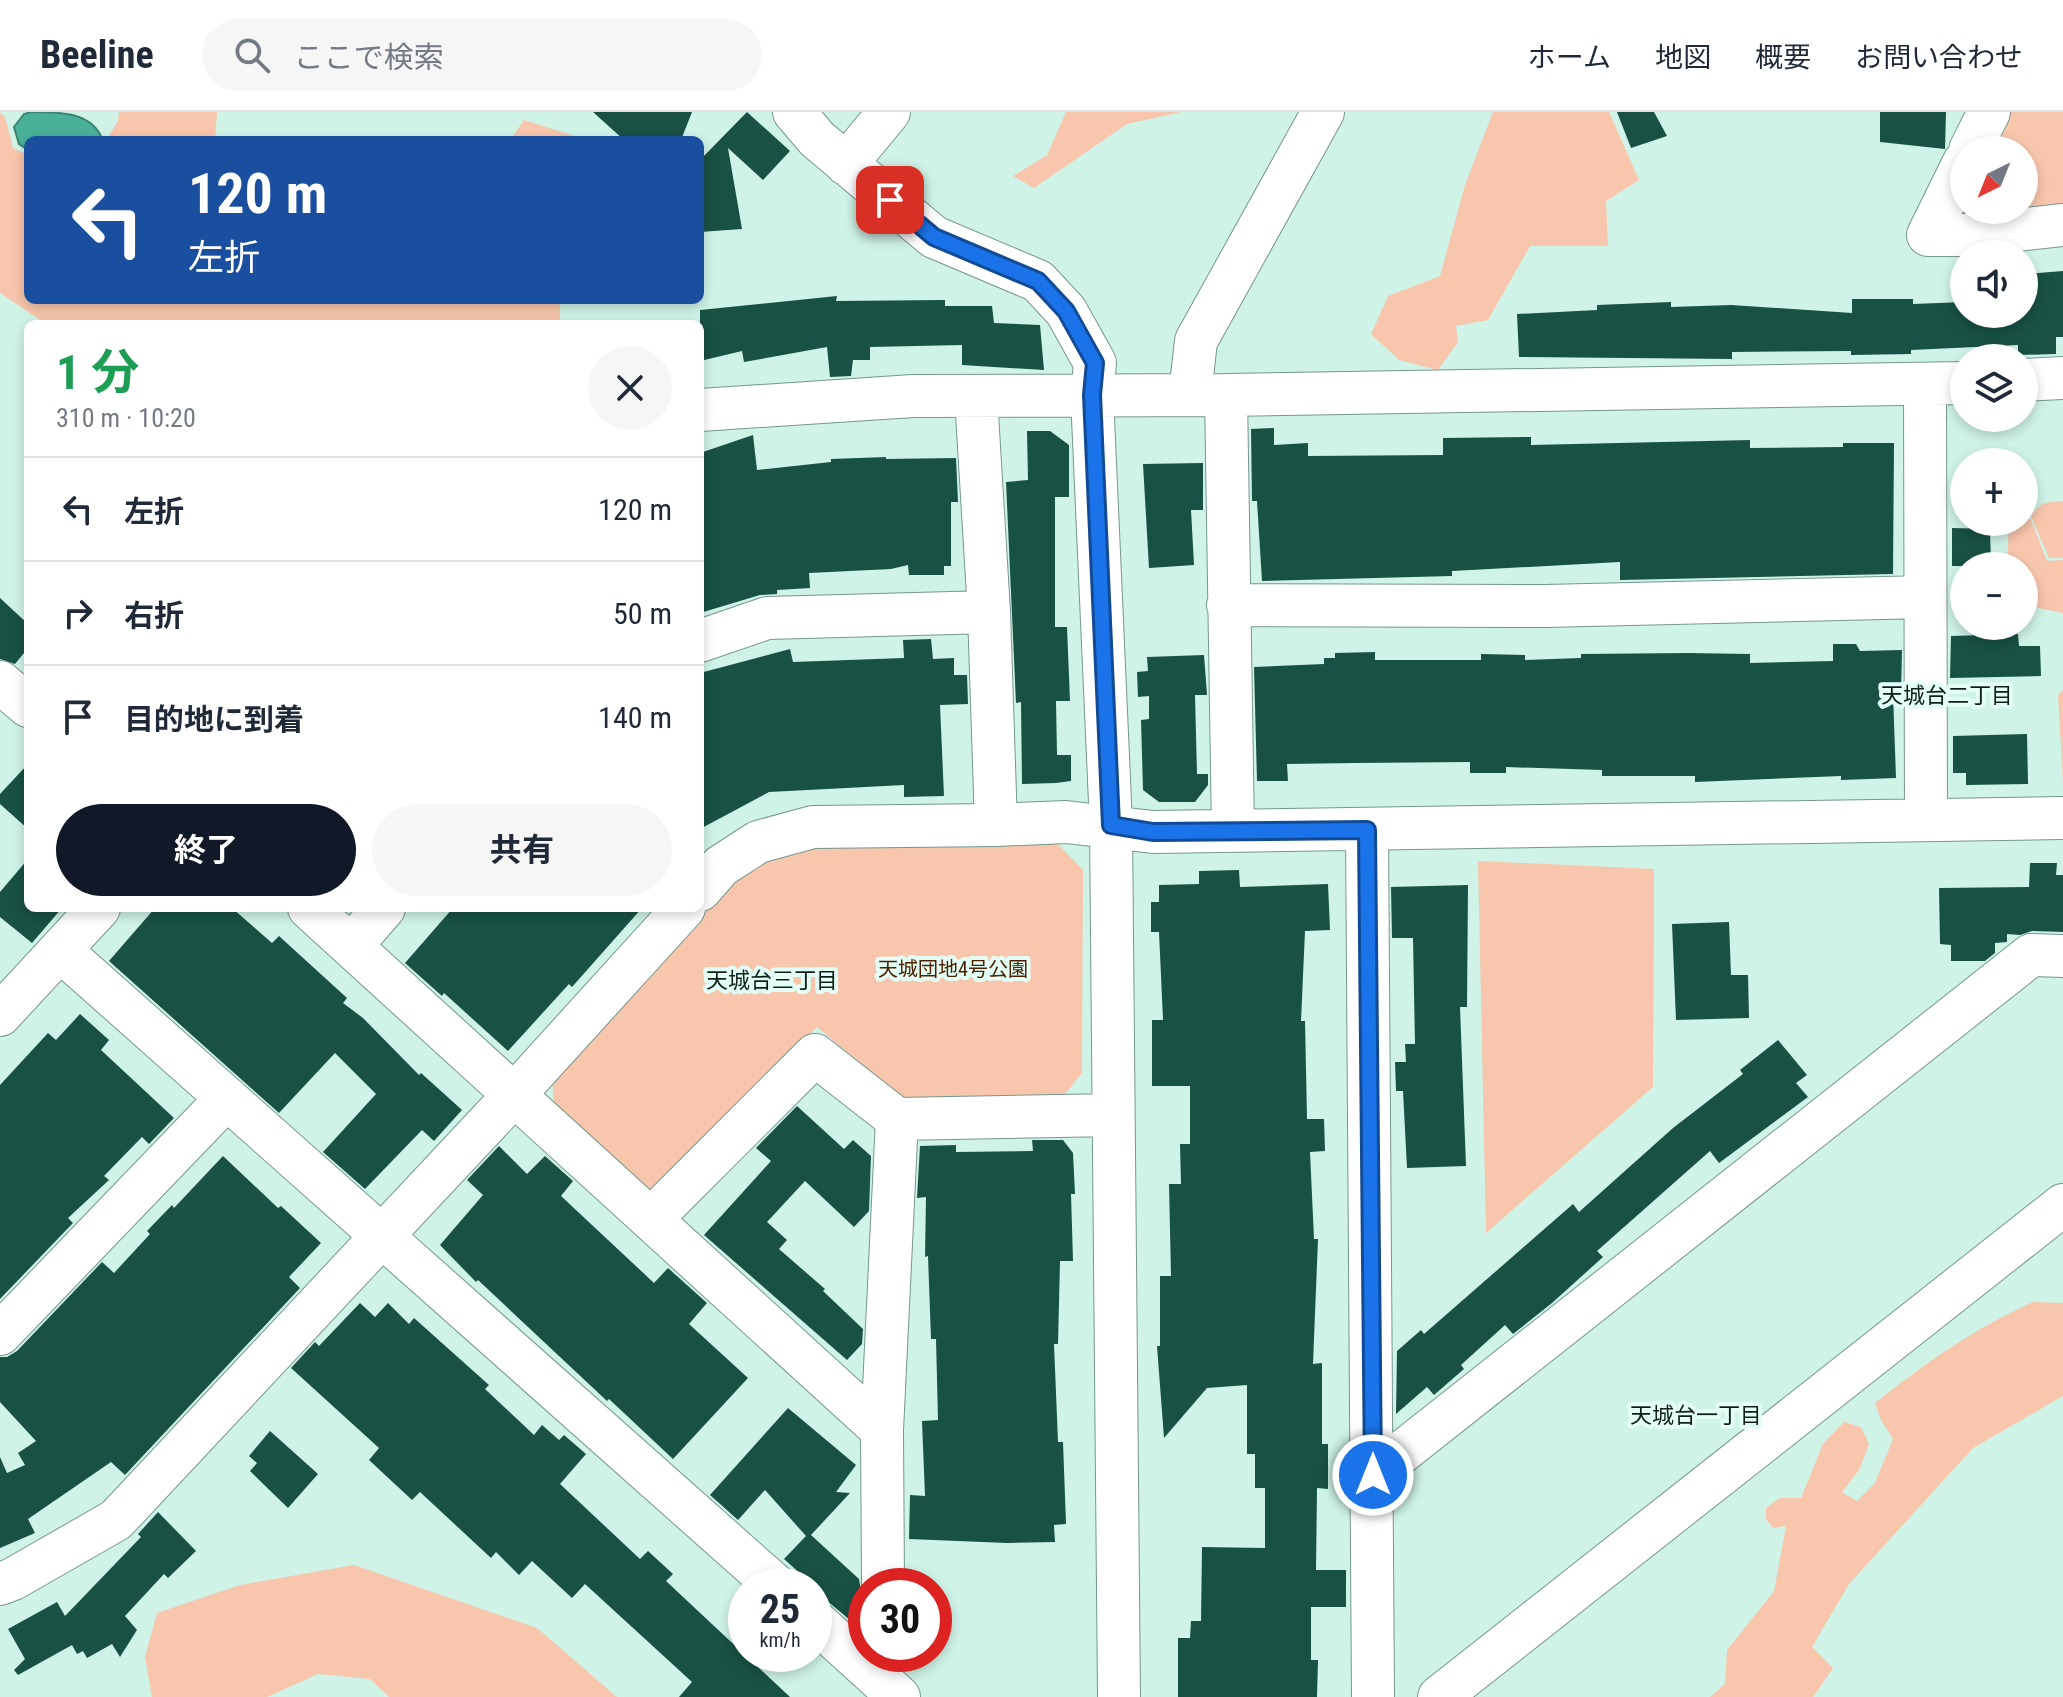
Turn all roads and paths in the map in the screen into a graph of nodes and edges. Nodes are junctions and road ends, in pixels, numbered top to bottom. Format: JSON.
{"nodes":[{"id":1,"x":794,"y":112,"type":"edge"},
{"id":2,"x":889,"y":112,"type":"edge"},
{"id":3,"x":1323,"y":112,"type":"edge"},
{"id":4,"x":1989,"y":112,"type":"edge"},
{"id":5,"x":1977,"y":136,"type":"edge"},
{"id":6,"x":846,"y":164,"type":"junction"},
{"id":7,"x":1950,"y":190,"type":"edge"},
{"id":8,"x":2063,"y":225,"type":"edge"},
{"id":9,"x":2063,"y":378,"type":"edge"},
{"id":10,"x":2038,"y":379,"type":"edge"},
{"id":11,"x":1944,"y":384,"type":"edge"},
{"id":12,"x":1208,"y":394,"type":"junction"},
{"id":13,"x":1092,"y":395,"type":"junction"},
{"id":14,"x":976,"y":397,"type":"junction"},
{"id":15,"x":704,"y":410,"type":"edge"},
{"id":16,"x":1925,"y":597,"type":"junction"},
{"id":17,"x":1228,"y":605,"type":"junction"},
{"id":18,"x":989,"y":612,"type":"junction"},
{"id":19,"x":704,"y":640,"type":"edge"},
{"id":20,"x":0,"y":682,"type":"edge"},
{"id":21,"x":24,"y":703,"type":"edge"},
{"id":22,"x":1926,"y":818,"type":"junction"},
{"id":23,"x":2063,"y":818,"type":"edge"},
{"id":24,"x":996,"y":825,"type":"junction"},
{"id":25,"x":1111,"y":825,"type":"junction"},
{"id":26,"x":1367,"y":830,"type":"junction"},
{"id":27,"x":1233,"y":831,"type":"junction"},
{"id":28,"x":704,"y":885,"type":"edge"},
{"id":29,"x":95,"y":912,"type":"edge"},
{"id":30,"x":313,"y":912,"type":"edge"},
{"id":31,"x":381,"y":912,"type":"edge"},
{"id":32,"x":680,"y":912,"type":"edge"},
{"id":33,"x":351,"y":946,"type":"junction"},
{"id":34,"x":61,"y":951,"type":"junction"},
{"id":35,"x":2063,"y":956,"type":"edge"},
{"id":36,"x":8,"y":990,"type":"edge"},
{"id":37,"x":514,"y":1095,"type":"junction"},
{"id":38,"x":227,"y":1098,"type":"junction"},
{"id":39,"x":1112,"y":1115,"type":"junction"},
{"id":40,"x":897,"y":1119,"type":"junction"},
{"id":41,"x":2063,"y":1205,"type":"edge"},
{"id":42,"x":651,"y":1219,"type":"junction"},
{"id":43,"x":382,"y":1234,"type":"junction"},
{"id":44,"x":0,"y":1334,"type":"edge"},
{"id":45,"x":882,"y":1430,"type":"junction"},
{"id":46,"x":1373,"y":1475,"type":"junction"},
{"id":47,"x":756,"y":1568,"type":"edge"},
{"id":48,"x":883,"y":1568,"type":"edge"},
{"id":49,"x":0,"y":1584,"type":"edge"},
{"id":50,"x":832,"y":1634,"type":"edge"},
{"id":51,"x":888,"y":1677,"type":"edge"},
{"id":52,"x":1119,"y":1697,"type":"edge"},
{"id":53,"x":1373,"y":1697,"type":"edge"},
{"id":54,"x":1439,"y":1697,"type":"edge"}],
"edges":[{"from":1,"to":6,"type":"street"},
{"from":2,"to":6,"type":"street"},
{"from":3,"to":12,"type":"street"},
{"from":4,"to":5,"type":"street"},
{"from":6,"to":13,"type":"street"},
{"from":7,"to":8,"type":"street"},
{"from":9,"to":10,"type":"street"},
{"from":11,"to":12,"type":"street"},
{"from":11,"to":16,"type":"street"},
{"from":12,"to":13,"type":"street"},
{"from":12,"to":17,"type":"street"},
{"from":13,"to":14,"type":"street"},
{"from":13,"to":25,"type":"street"},
{"from":14,"to":15,"type":"street"},
{"from":14,"to":18,"type":"street"},
{"from":16,"to":17,"type":"street"},
{"from":16,"to":22,"type":"street"},
{"from":17,"to":27,"type":"street"},
{"from":18,"to":19,"type":"street"},
{"from":18,"to":24,"type":"street"},
{"from":20,"to":21,"type":"street"},
{"from":22,"to":23,"type":"street"},
{"from":22,"to":26,"type":"street"},
{"from":24,"to":25,"type":"street"},
{"from":24,"to":28,"type":"street"},
{"from":25,"to":27,"type":"street"},
{"from":25,"to":39,"type":"street"},
{"from":26,"to":27,"type":"street"},
{"from":26,"to":46,"type":"street"},
{"from":29,"to":34,"type":"street"},
{"from":30,"to":33,"type":"street"},
{"from":31,"to":33,"type":"street"},
{"from":32,"to":37,"type":"street"},
{"from":33,"to":37,"type":"street"},
{"from":34,"to":36,"type":"street"},
{"from":34,"to":38,"type":"street"},
{"from":35,"to":46,"type":"street"},
{"from":37,"to":42,"type":"street"},
{"from":37,"to":43,"type":"street"},
{"from":38,"to":43,"type":"street"},
{"from":38,"to":44,"type":"street"},
{"from":39,"to":40,"type":"street"},
{"from":39,"to":52,"type":"street"},
{"from":40,"to":42,"type":"street"},
{"from":40,"to":45,"type":"street"},
{"from":41,"to":54,"type":"street"},
{"from":42,"to":45,"type":"street"},
{"from":43,"to":47,"type":"street"},
{"from":43,"to":49,"type":"street"},
{"from":45,"to":48,"type":"street"},
{"from":46,"to":53,"type":"street"},
{"from":50,"to":51,"type":"street"}]}
